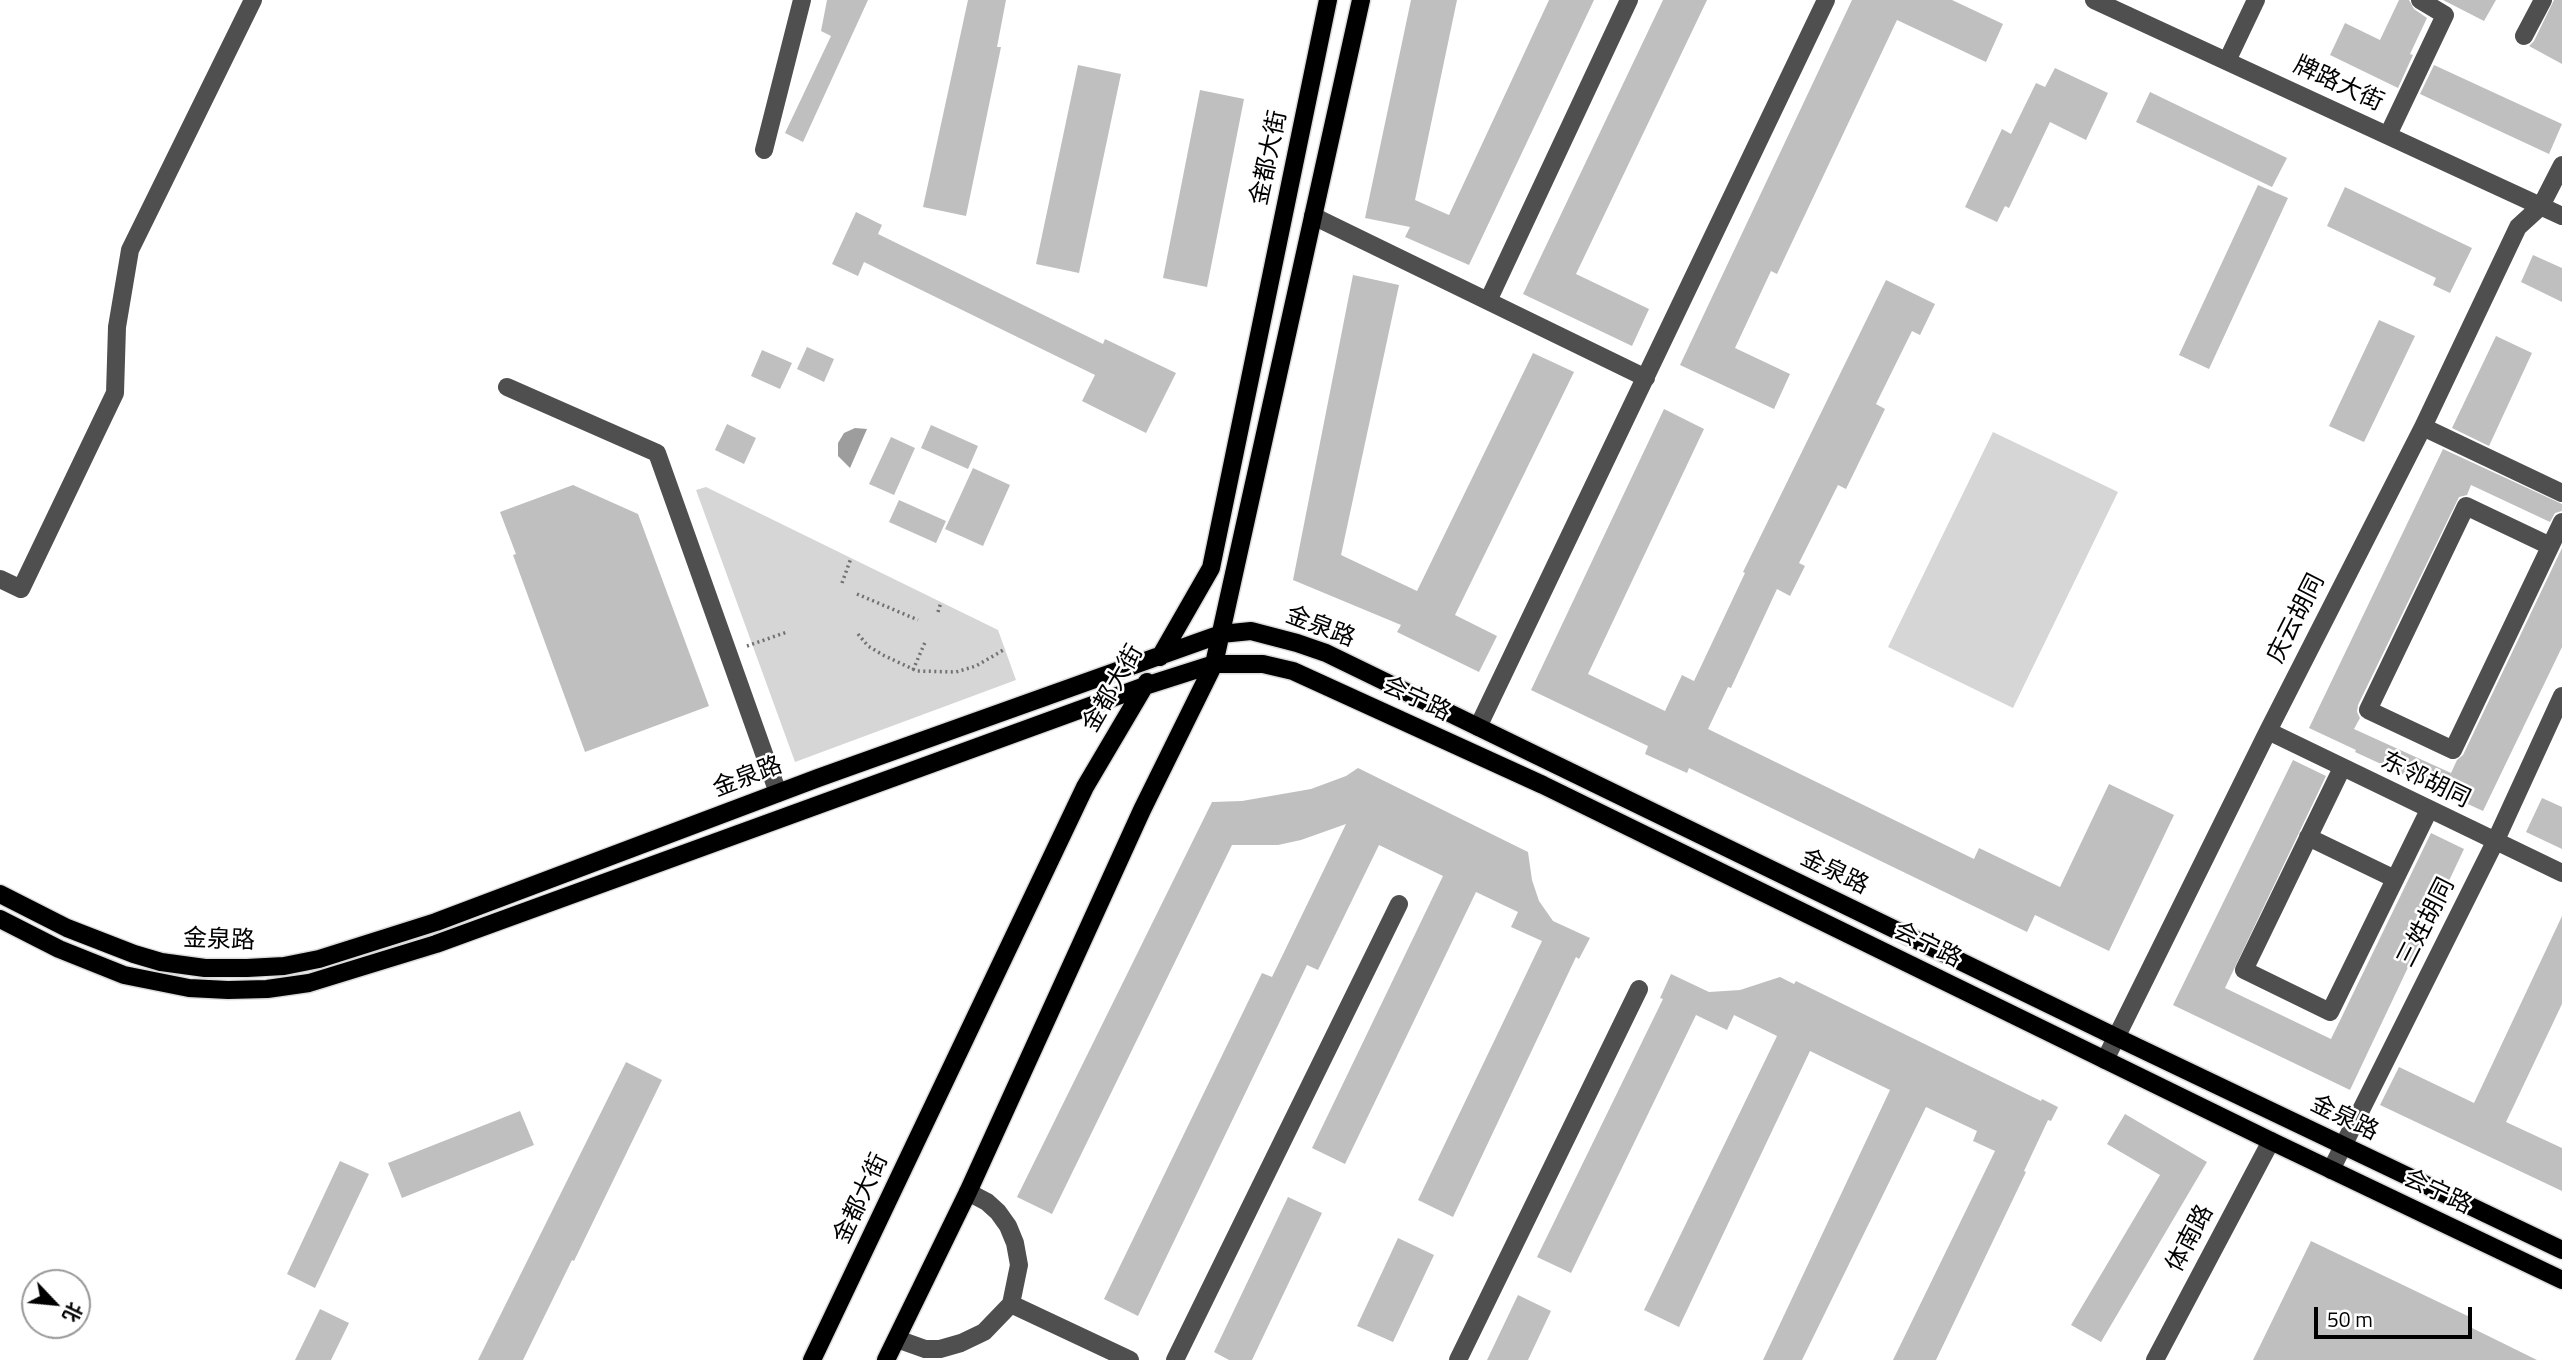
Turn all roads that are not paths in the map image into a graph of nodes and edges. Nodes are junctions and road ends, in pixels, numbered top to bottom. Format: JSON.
{"nodes":[{"id":1,"x":253,"y":0,"type":"edge"},
{"id":2,"x":802,"y":0,"type":"edge"},
{"id":3,"x":1328,"y":0,"type":"edge"},
{"id":4,"x":1361,"y":0,"type":"edge"},
{"id":5,"x":1629,"y":0,"type":"edge"},
{"id":6,"x":1826,"y":0,"type":"edge"},
{"id":7,"x":2256,"y":0,"type":"edge"},
{"id":8,"x":2420,"y":0,"type":"edge"},
{"id":9,"x":2543,"y":0,"type":"edge"},
{"id":10,"x":2097,"y":1,"type":"edge"},
{"id":11,"x":2524,"y":36,"type":"dead end"},
{"id":12,"x":2227,"y":61,"type":"junction"},
{"id":13,"x":2388,"y":135,"type":"junction"},
{"id":14,"x":764,"y":150,"type":"dead end"},
{"id":15,"x":2562,"y":165,"type":"edge"},
{"id":16,"x":2541,"y":205,"type":"junction"},
{"id":17,"x":1313,"y":216,"type":"junction"},
{"id":18,"x":2562,"y":216,"type":"edge"},
{"id":19,"x":1488,"y":301,"type":"junction"},
{"id":20,"x":1646,"y":378,"type":"junction"},
{"id":21,"x":507,"y":387,"type":"dead end"},
{"id":22,"x":2423,"y":427,"type":"junction"},
{"id":23,"x":2562,"y":493,"type":"edge"},
{"id":24,"x":2562,"y":522,"type":"edge"},
{"id":25,"x":2550,"y":546,"type":"junction"},
{"id":26,"x":0,"y":579,"type":"edge"},
{"id":27,"x":1221,"y":634,"type":"junction"},
{"id":28,"x":1162,"y":654,"type":"junction"},
{"id":29,"x":1214,"y":664,"type":"junction"},
{"id":30,"x":1145,"y":686,"type":"junction"},
{"id":31,"x":2562,"y":696,"type":"edge"},
{"id":32,"x":1478,"y":727,"type":"junction"},
{"id":33,"x":2268,"y":731,"type":"junction"},
{"id":34,"x":2342,"y":768,"type":"junction"},
{"id":35,"x":778,"y":793,"type":"junction"},
{"id":36,"x":2429,"y":810,"type":"junction"},
{"id":37,"x":2308,"y":838,"type":"junction"},
{"id":38,"x":2495,"y":842,"type":"junction"},
{"id":39,"x":2562,"y":873,"type":"edge"},
{"id":40,"x":2395,"y":879,"type":"junction"},
{"id":41,"x":0,"y":894,"type":"edge"},
{"id":42,"x":1399,"y":904,"type":"dead end"},
{"id":43,"x":0,"y":919,"type":"edge"},
{"id":44,"x":1639,"y":989,"type":"dead end"},
{"id":45,"x":2116,"y":1037,"type":"junction"},
{"id":46,"x":2105,"y":1060,"type":"junction"},
{"id":47,"x":2271,"y":1141,"type":"junction"},
{"id":48,"x":2343,"y":1146,"type":"junction"},
{"id":49,"x":2331,"y":1170,"type":"junction"},
{"id":50,"x":968,"y":1192,"type":"junction"},
{"id":51,"x":2562,"y":1250,"type":"edge"},
{"id":52,"x":2562,"y":1280,"type":"edge"},
{"id":53,"x":1012,"y":1304,"type":"junction"},
{"id":54,"x":897,"y":1339,"type":"junction"},
{"id":55,"x":812,"y":1360,"type":"edge"},
{"id":56,"x":886,"y":1360,"type":"edge"},
{"id":57,"x":1130,"y":1360,"type":"edge"},
{"id":58,"x":1175,"y":1360,"type":"edge"},
{"id":59,"x":1458,"y":1360,"type":"edge"},
{"id":60,"x":2155,"y":1360,"type":"edge"}],
"edges":[{"from":1,"to":26,"type":"street"},
{"from":2,"to":14,"type":"street"},
{"from":3,"to":28,"type":"main road","name":"金都大街"},
{"from":4,"to":17,"type":"main road"},
{"from":5,"to":19,"type":"street"},
{"from":6,"to":20,"type":"street"},
{"from":7,"to":12,"type":"street"},
{"from":8,"to":13,"type":"street"},
{"from":9,"to":11,"type":"street"},
{"from":10,"to":12,"type":"street","name":"牌路大街"},
{"from":12,"to":13,"type":"street","name":"牌路大街"},
{"from":13,"to":16,"type":"street","name":"牌路大街"},
{"from":15,"to":16,"type":"street","name":"庆云胡同"},
{"from":16,"to":18,"type":"street","name":"牌路大街"},
{"from":16,"to":22,"type":"street","name":"庆云胡同"},
{"from":17,"to":19,"type":"street"},
{"from":17,"to":27,"type":"main road"},
{"from":19,"to":20,"type":"street"},
{"from":20,"to":32,"type":"street"},
{"from":21,"to":35,"type":"street"},
{"from":22,"to":23,"type":"street"},
{"from":22,"to":33,"type":"street","name":"庆云胡同"},
{"from":24,"to":25,"type":"street"},
{"from":25,"to":25,"type":"street"},
{"from":27,"to":28,"type":"main road","name":"金泉路"},
{"from":27,"to":29,"type":"main road"},
{"from":27,"to":32,"type":"main road","name":"金泉路"},
{"from":28,"to":30,"type":"main road","name":"金都大街"},
{"from":28,"to":35,"type":"main road","name":"金泉路"},
{"from":29,"to":30,"type":"main road","name":"会宁路"},
{"from":29,"to":46,"type":"main road","name":"会宁路"},
{"from":29,"to":50,"type":"main road"},
{"from":30,"to":43,"type":"main road","name":"金泉路"},
{"from":30,"to":55,"type":"main road","name":"金都大街"},
{"from":31,"to":38,"type":"street","name":"三姓胡同"},
{"from":32,"to":45,"type":"main road","name":"金泉路"},
{"from":33,"to":34,"type":"street","name":"东邻胡同"},
{"from":33,"to":45,"type":"street","name":"庆云胡同"},
{"from":34,"to":36,"type":"street","name":"东邻胡同"},
{"from":34,"to":37,"type":"street"},
{"from":35,"to":41,"type":"main road","name":"金泉路"},
{"from":36,"to":38,"type":"street","name":"东邻胡同"},
{"from":36,"to":40,"type":"street"},
{"from":37,"to":40,"type":"street"},
{"from":37,"to":40,"type":"street"},
{"from":38,"to":39,"type":"street","name":"东邻胡同"},
{"from":38,"to":48,"type":"street","name":"三姓胡同"},
{"from":42,"to":58,"type":"street"},
{"from":44,"to":59,"type":"street"},
{"from":45,"to":46,"type":"street","name":"庆云胡同"},
{"from":45,"to":48,"type":"main road","name":"金泉路"},
{"from":46,"to":47,"type":"main road","name":"会宁路"},
{"from":47,"to":49,"type":"main road","name":"会宁路"},
{"from":47,"to":60,"type":"street","name":"体南路"},
{"from":48,"to":49,"type":"street","name":"三姓胡同"},
{"from":48,"to":51,"type":"main road","name":"金泉路"},
{"from":49,"to":52,"type":"main road","name":"会宁路"},
{"from":50,"to":53,"type":"street"},
{"from":50,"to":54,"type":"main road"},
{"from":53,"to":54,"type":"street"},
{"from":53,"to":57,"type":"street"},
{"from":54,"to":56,"type":"main road"}]}
